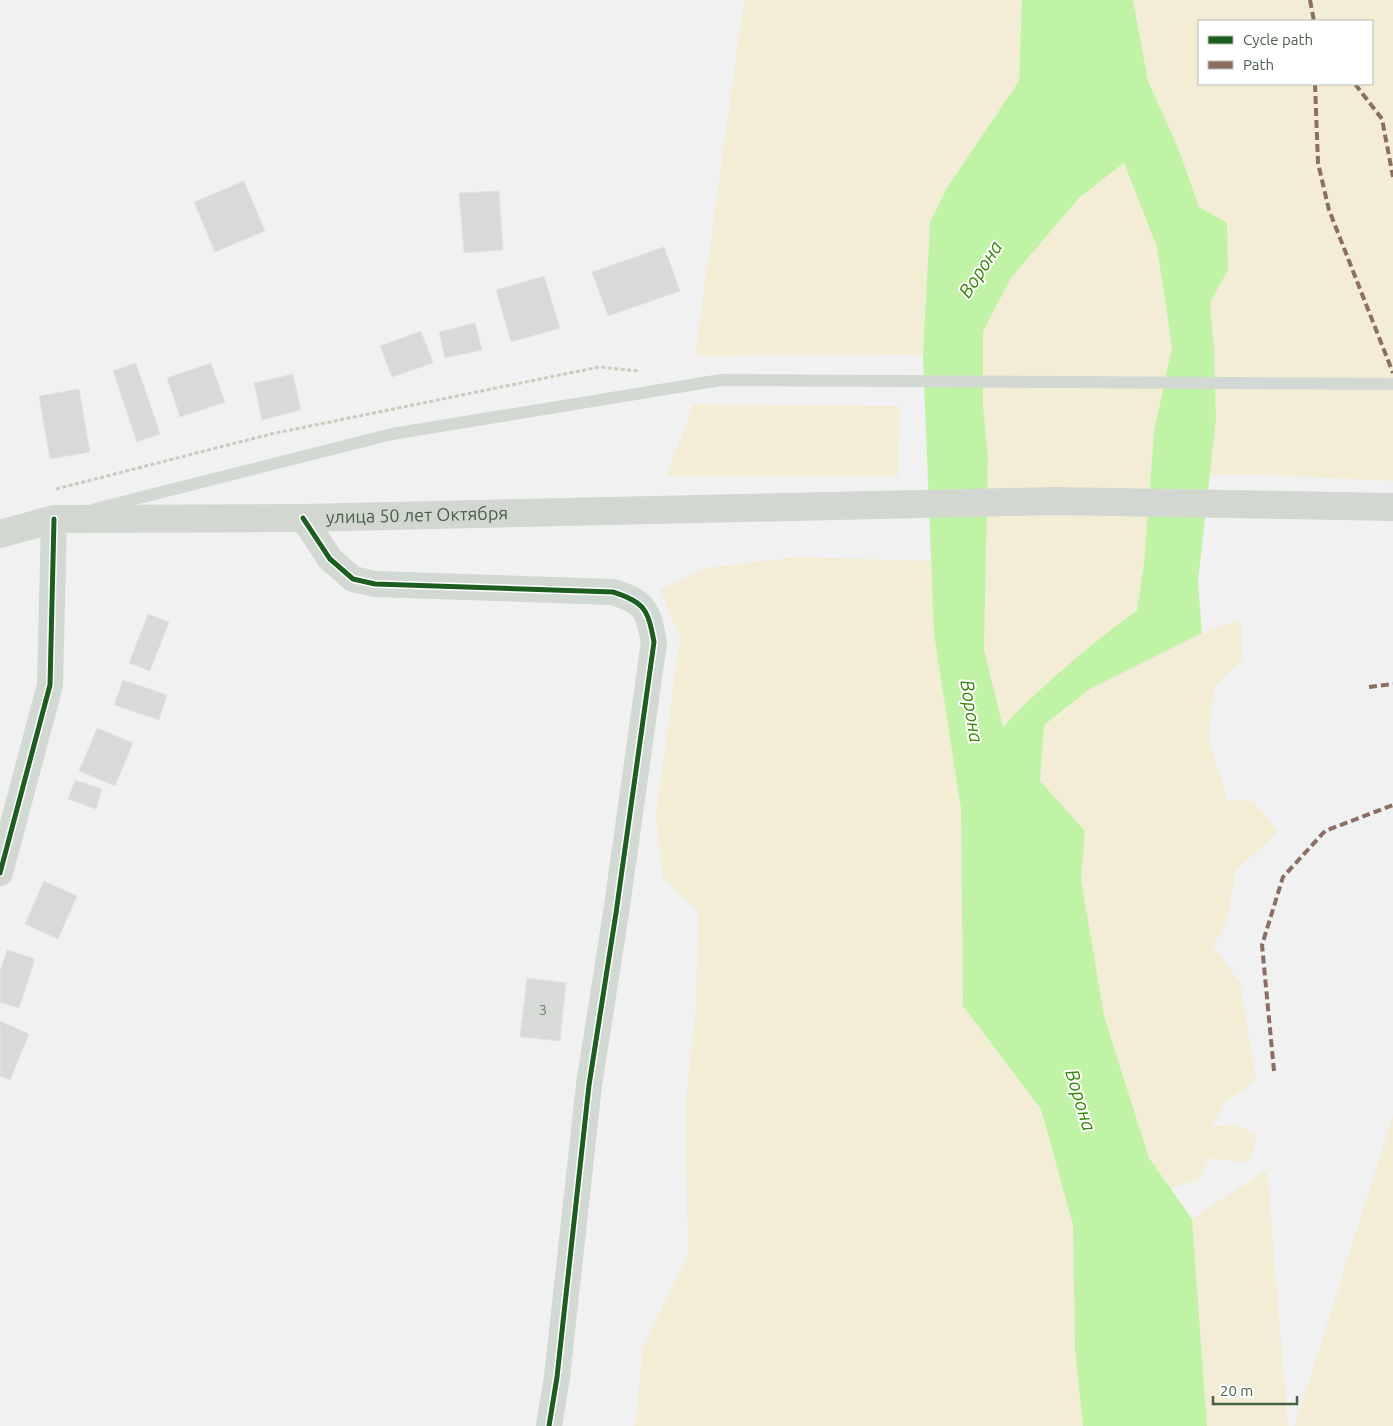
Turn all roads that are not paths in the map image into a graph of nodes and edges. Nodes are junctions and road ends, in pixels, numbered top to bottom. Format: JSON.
{"nodes":[{"id":1,"x":1393,"y":384,"type":"edge"},
{"id":2,"x":1393,"y":508,"type":"edge"},
{"id":3,"x":303,"y":518,"type":"junction"},
{"id":4,"x":54,"y":519,"type":"junction"},
{"id":5,"x":0,"y":534,"type":"edge"},
{"id":6,"x":0,"y":873,"type":"edge"},
{"id":7,"x":549,"y":1426,"type":"edge"}],
"edges":[{"from":1,"to":4,"type":"lane"},
{"from":2,"to":3,"type":"main road","name":"улица 50 лет Октября"},
{"from":3,"to":4,"type":"main road","name":"улица 50 лет Октября"},
{"from":3,"to":7,"type":"street"},
{"from":4,"to":5,"type":"main road","name":"улица 50 лет Октября"},
{"from":4,"to":6,"type":"street"}]}
